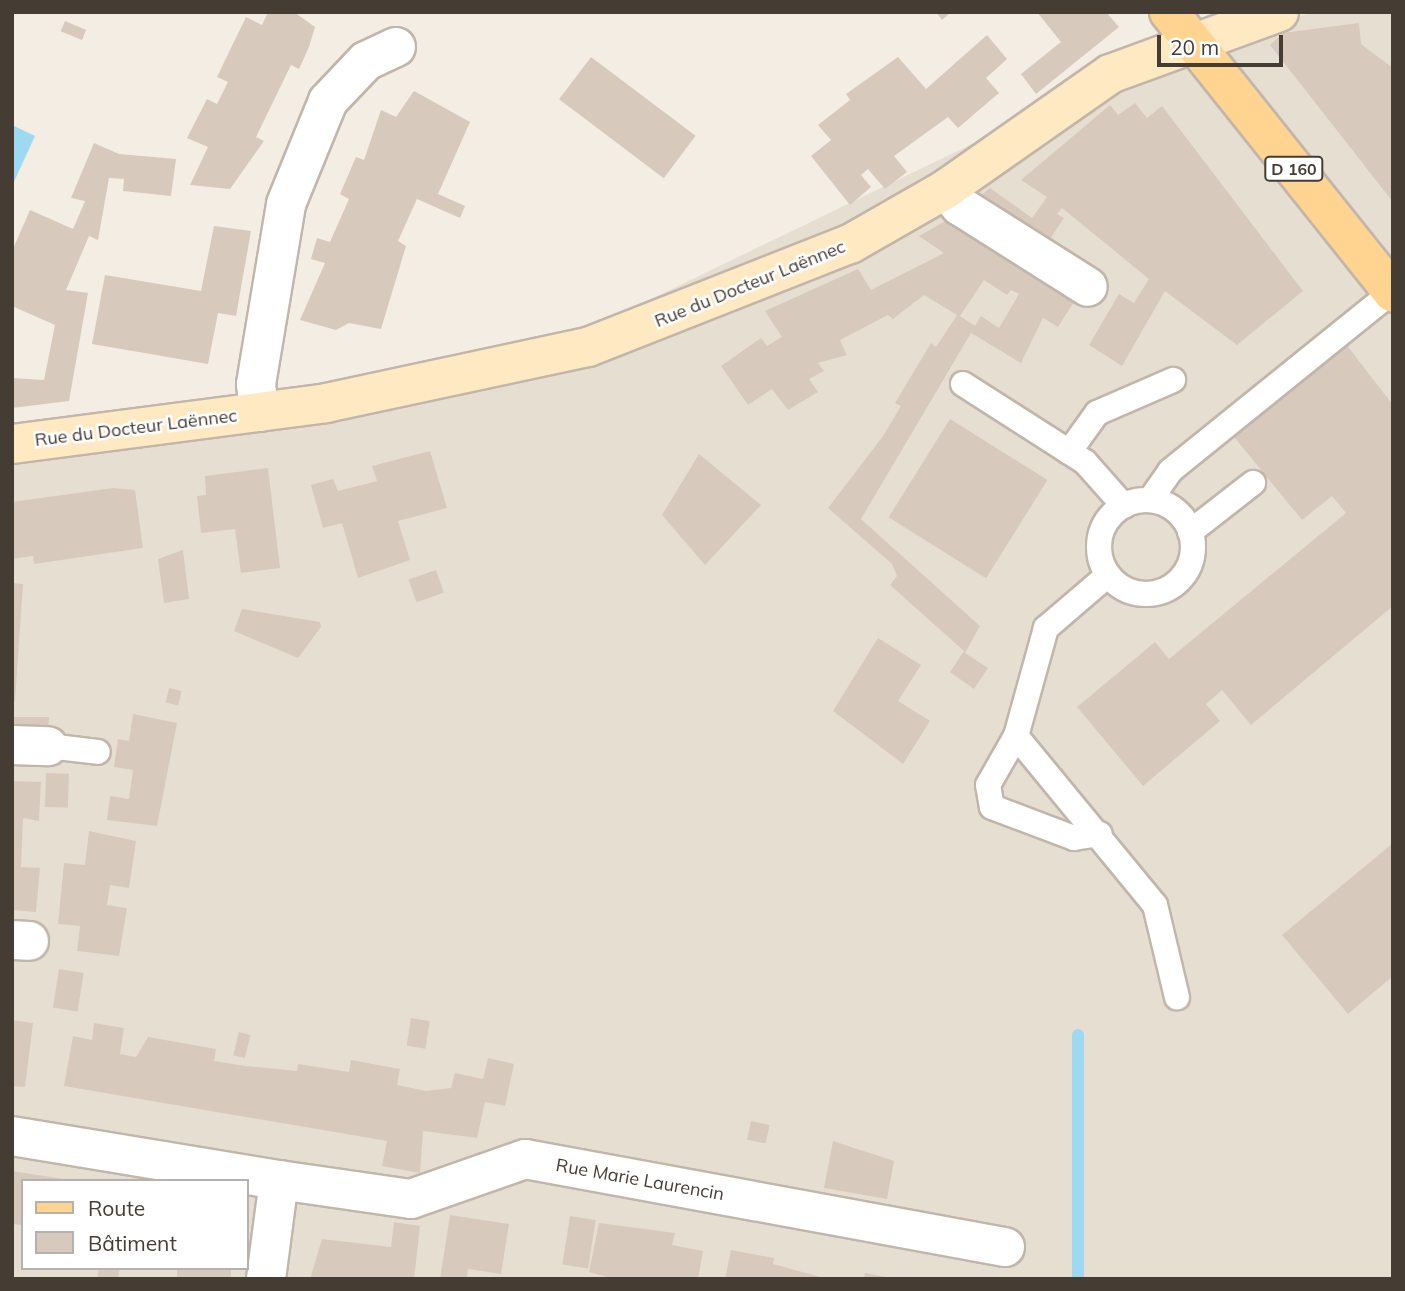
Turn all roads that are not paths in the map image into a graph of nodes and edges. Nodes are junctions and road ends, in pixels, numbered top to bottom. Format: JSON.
{"nodes":[{"id":1,"x":1168,"y":12,"type":"edge"},
{"id":2,"x":1279,"y":12,"type":"edge"},
{"id":3,"x":1196,"y":44,"type":"junction"},
{"id":4,"x":396,"y":47,"type":"dead end"},
{"id":5,"x":946,"y":189,"type":"junction"},
{"id":6,"x":1088,"y":288,"type":"dead end"},
{"id":7,"x":1392,"y":293,"type":"edge"},
{"id":8,"x":1174,"y":380,"type":"dead end"},
{"id":9,"x":962,"y":384,"type":"dead end"},
{"id":10,"x":259,"y":412,"type":"junction"},
{"id":11,"x":12,"y":443,"type":"edge"},
{"id":12,"x":1069,"y":452,"type":"junction"},
{"id":13,"x":1252,"y":483,"type":"dead end"},
{"id":14,"x":1150,"y":500,"type":"junction"},
{"id":15,"x":1124,"y":506,"type":"junction"},
{"id":16,"x":1190,"y":532,"type":"junction"},
{"id":17,"x":1108,"y":575,"type":"junction"},
{"id":18,"x":1016,"y":736,"type":"junction"},
{"id":19,"x":30,"y":746,"type":"edge"},
{"id":20,"x":98,"y":752,"type":"dead end"},
{"id":21,"x":1100,"y":834,"type":"junction"},
{"id":22,"x":1177,"y":997,"type":"dead end"},
{"id":23,"x":12,"y":1136,"type":"edge"},
{"id":24,"x":279,"y":1180,"type":"junction"},
{"id":25,"x":1005,"y":1247,"type":"dead end"},
{"id":26,"x":266,"y":1279,"type":"edge"}],
"edges":[{"from":1,"to":3,"type":"main road","number":"D 160"},
{"from":2,"to":3,"type":"street","name":"Rue du Docteur Laënnec"},
{"from":3,"to":5,"type":"street","name":"Rue du Docteur Laënnec"},
{"from":3,"to":7,"type":"main road","number":"D 160"},
{"from":4,"to":10,"type":"street","name":"Rue du Docteur Laënnec"},
{"from":5,"to":6,"type":"street"},
{"from":5,"to":10,"type":"street","name":"Rue du Docteur Laënnec"},
{"from":7,"to":14,"type":"lane"},
{"from":8,"to":12,"type":"lane"},
{"from":9,"to":12,"type":"lane"},
{"from":10,"to":11,"type":"street","name":"Rue du Docteur Laënnec"},
{"from":12,"to":15,"type":"lane"},
{"from":13,"to":16,"type":"lane"},
{"from":14,"to":15,"type":"lane"},
{"from":14,"to":16,"type":"lane"},
{"from":15,"to":17,"type":"lane"},
{"from":16,"to":17,"type":"lane"},
{"from":17,"to":18,"type":"lane"},
{"from":18,"to":21,"type":"lane"},
{"from":18,"to":21,"type":"lane"},
{"from":19,"to":20,"type":"lane"},
{"from":21,"to":22,"type":"lane"},
{"from":23,"to":24,"type":"street","name":"Rue Marie Laurencin"},
{"from":24,"to":25,"type":"street","name":"Rue Marie Laurencin"},
{"from":24,"to":26,"type":"street"}]}
